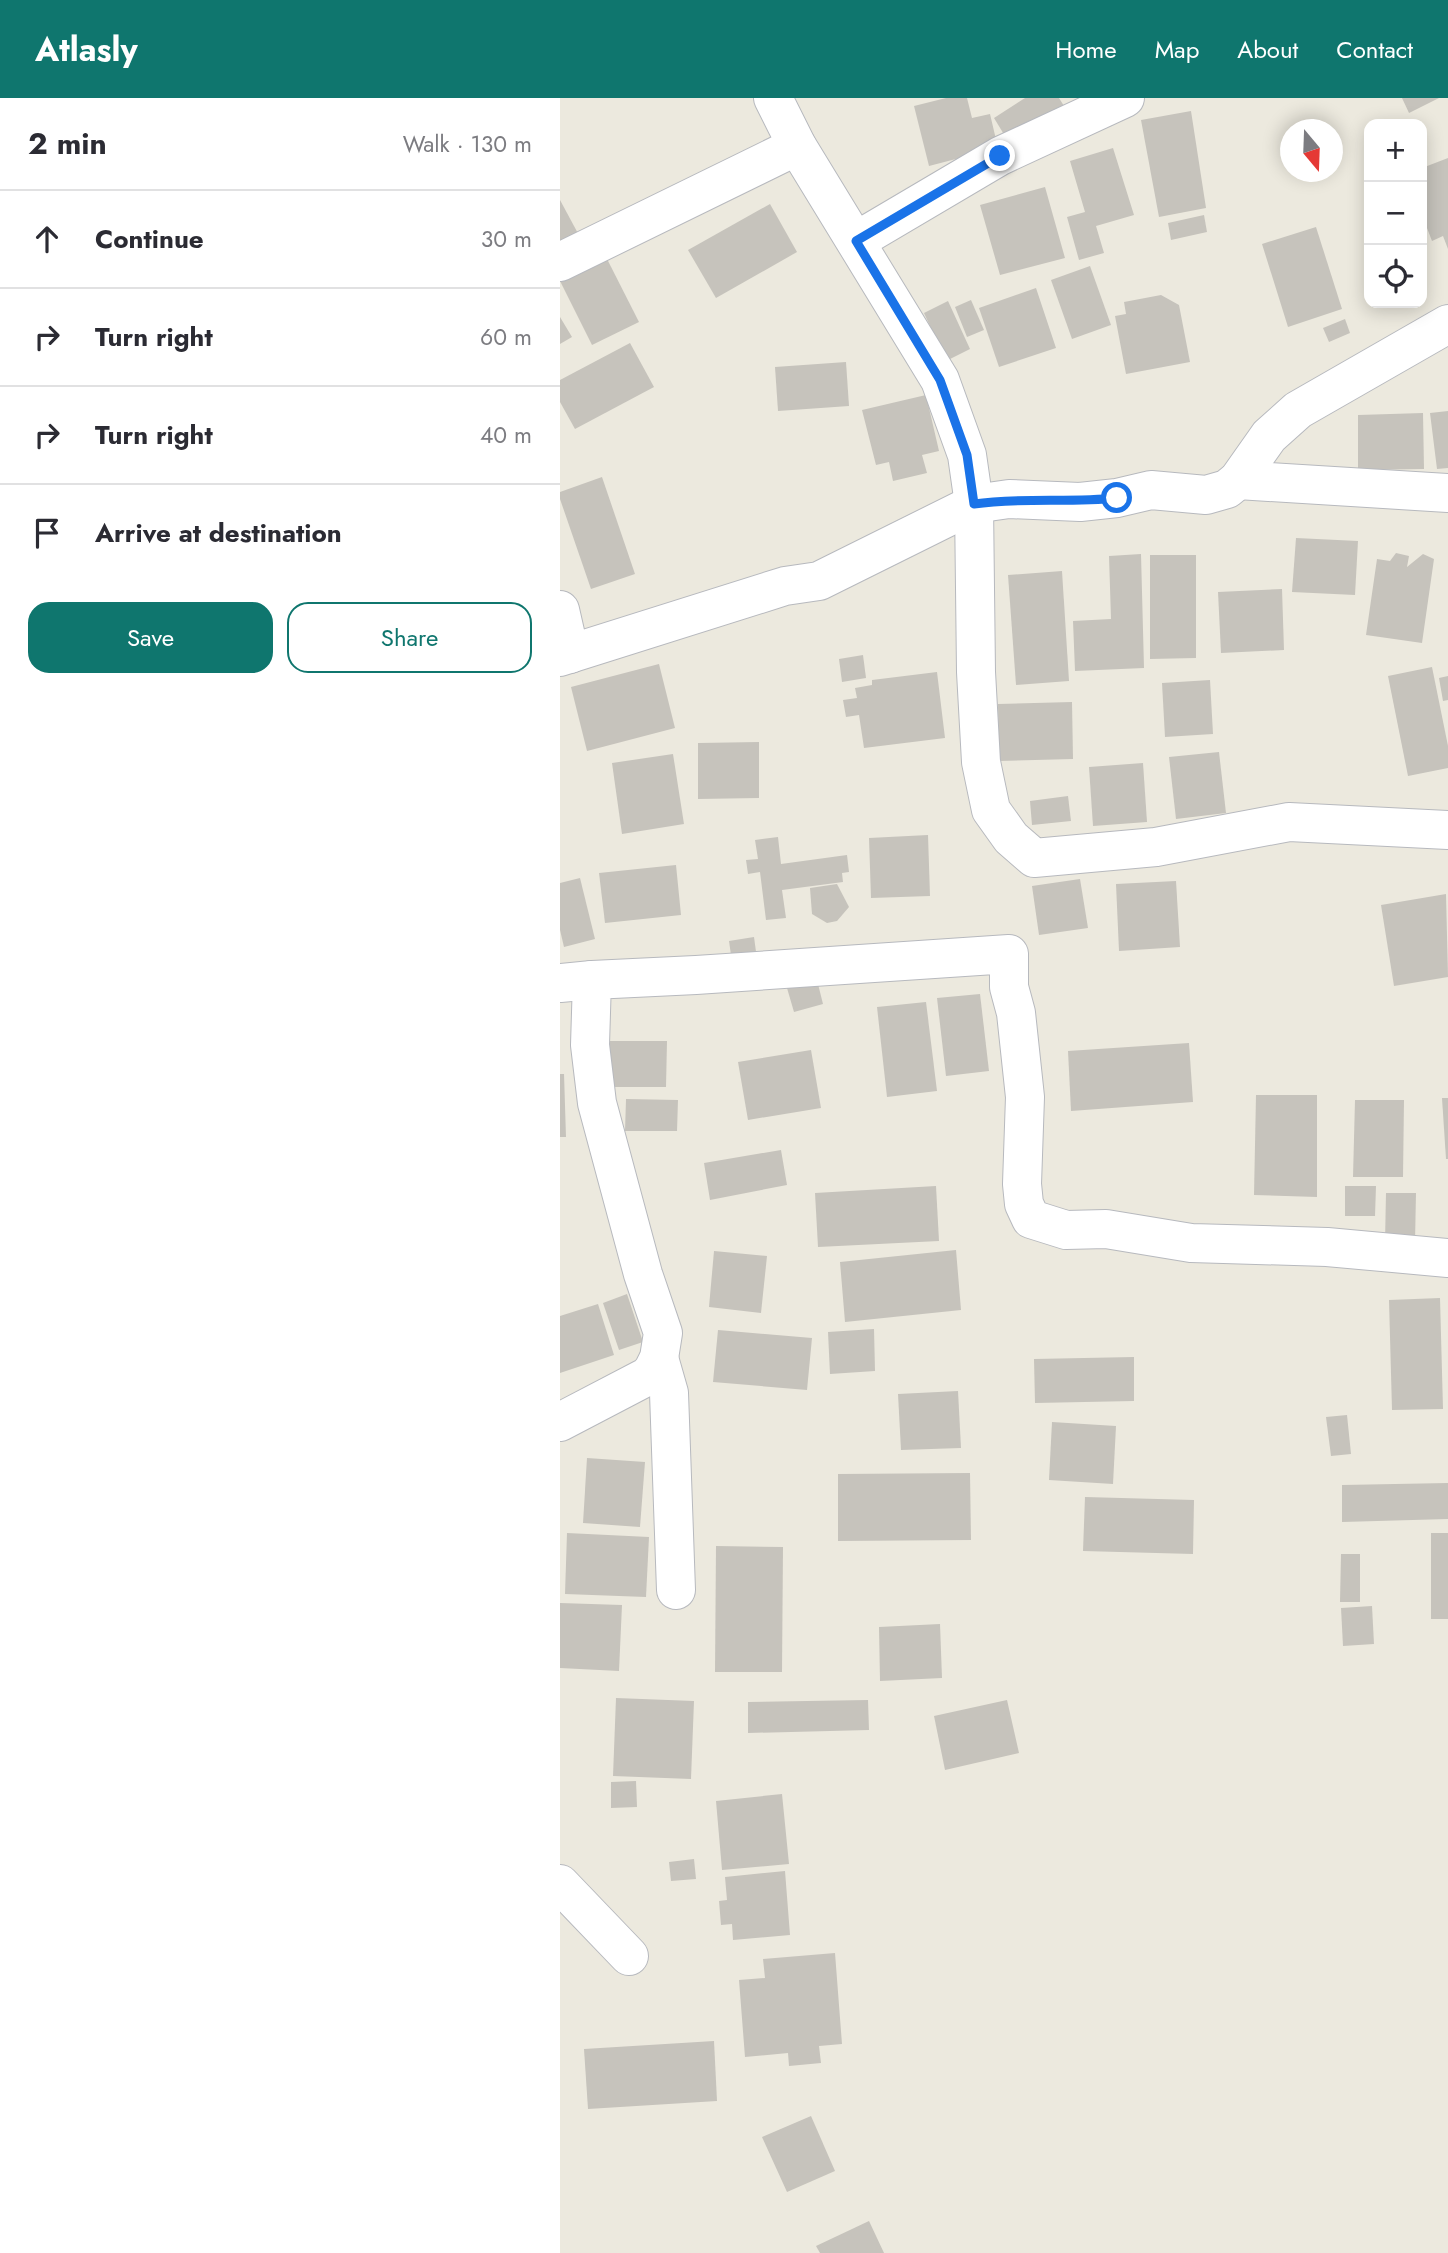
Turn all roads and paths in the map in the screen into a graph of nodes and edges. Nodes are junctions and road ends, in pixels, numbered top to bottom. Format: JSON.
{"nodes":[{"id":1,"x":773,"y":98,"type":"edge"},
{"id":2,"x":1125,"y":98,"type":"edge"},
{"id":3,"x":797,"y":146,"type":"junction"},
{"id":4,"x":856,"y":241,"type":"junction"},
{"id":5,"x":560,"y":262,"type":"edge"},
{"id":6,"x":1448,"y":324,"type":"edge"},
{"id":7,"x":1238,"y":480,"type":"junction"},
{"id":8,"x":1448,"y":493,"type":"edge"},
{"id":9,"x":974,"y":504,"type":"junction"},
{"id":10,"x":560,"y":610,"type":"edge"},
{"id":11,"x":565,"y":656,"type":"edge"},
{"id":12,"x":1448,"y":830,"type":"edge"},
{"id":13,"x":576,"y":982,"type":"edge"},
{"id":14,"x":1448,"y":1258,"type":"edge"},
{"id":15,"x":659,"y":1358,"type":"junction"},
{"id":16,"x":560,"y":1422,"type":"edge"},
{"id":17,"x":676,"y":1590,"type":"dead end"},
{"id":18,"x":560,"y":1884,"type":"edge"},
{"id":19,"x":629,"y":1956,"type":"dead end"}],
"edges":[{"from":1,"to":3,"type":"street"},
{"from":2,"to":4,"type":"street"},
{"from":3,"to":4,"type":"street"},
{"from":3,"to":5,"type":"street"},
{"from":4,"to":9,"type":"street"},
{"from":6,"to":7,"type":"street"},
{"from":7,"to":8,"type":"street"},
{"from":7,"to":9,"type":"street"},
{"from":9,"to":11,"type":"street"},
{"from":9,"to":12,"type":"street"},
{"from":10,"to":11,"type":"street"},
{"from":13,"to":14,"type":"street"},
{"from":13,"to":15,"type":"street"},
{"from":15,"to":16,"type":"street"},
{"from":15,"to":17,"type":"street"},
{"from":18,"to":19,"type":"street"}]}
